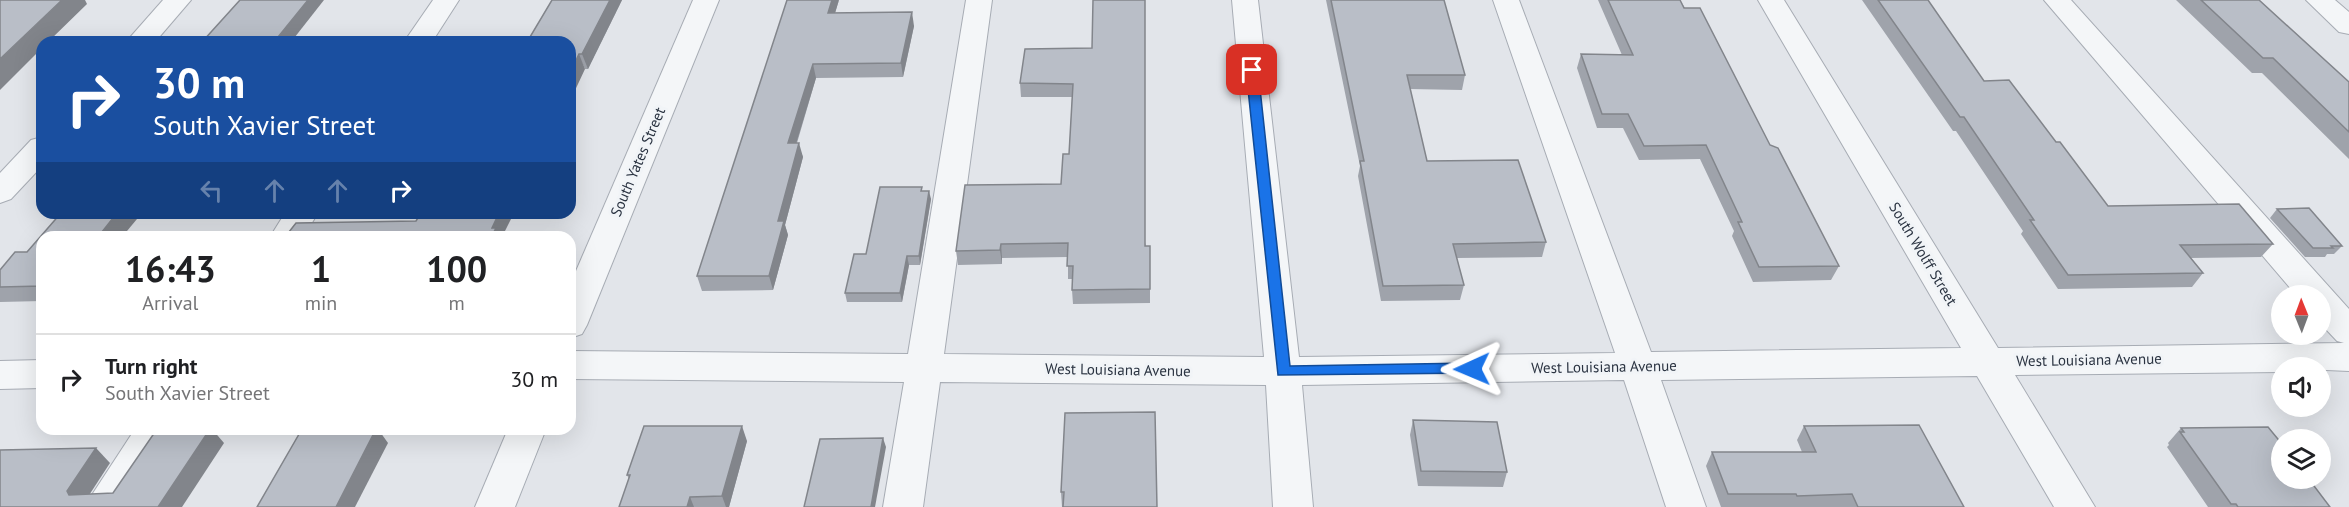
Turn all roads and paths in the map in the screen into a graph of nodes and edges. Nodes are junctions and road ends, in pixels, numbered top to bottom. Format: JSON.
{"nodes":[{"id":1,"x":178,"y":0,"type":"edge"},
{"id":2,"x":446,"y":0,"type":"edge"},
{"id":3,"x":706,"y":0,"type":"edge"},
{"id":4,"x":979,"y":0,"type":"edge"},
{"id":5,"x":1245,"y":0,"type":"edge"},
{"id":6,"x":1506,"y":0,"type":"edge"},
{"id":7,"x":1771,"y":0,"type":"edge"},
{"id":8,"x":2057,"y":0,"type":"edge"},
{"id":9,"x":2319,"y":0,"type":"edge"},
{"id":10,"x":2349,"y":26,"type":"edge"},
{"id":11,"x":145,"y":36,"type":"edge"},
{"id":12,"x":422,"y":36,"type":"edge"},
{"id":13,"x":36,"y":153,"type":"edge"},
{"id":14,"x":0,"y":192,"type":"edge"},
{"id":15,"x":2307,"y":285,"type":"edge"},
{"id":16,"x":576,"y":311,"type":"edge"},
{"id":17,"x":2331,"y":312,"type":"edge"},
{"id":18,"x":2349,"y":332,"type":"edge"},
{"id":19,"x":2349,"y":357,"type":"edge"},
{"id":20,"x":1988,"y":362,"type":"junction"},
{"id":21,"x":576,"y":365,"type":"edge"},
{"id":22,"x":1638,"y":367,"type":"junction"},
{"id":23,"x":924,"y":368,"type":"junction"},
{"id":24,"x":1283,"y":371,"type":"junction"},
{"id":25,"x":0,"y":375,"type":"edge"},
{"id":26,"x":36,"y":375,"type":"edge"},
{"id":27,"x":152,"y":435,"type":"edge"},
{"id":28,"x":525,"y":435,"type":"edge"},
{"id":29,"x":104,"y":507,"type":"edge"},
{"id":30,"x":495,"y":507,"type":"edge"},
{"id":31,"x":903,"y":507,"type":"edge"},
{"id":32,"x":1293,"y":507,"type":"edge"},
{"id":33,"x":1686,"y":507,"type":"edge"},
{"id":34,"x":2075,"y":507,"type":"edge"}],
"edges":[{"from":1,"to":11,"type":"street"},
{"from":2,"to":12,"type":"street"},
{"from":3,"to":16,"type":"street","name":"South Yates Street"},
{"from":4,"to":23,"type":"street"},
{"from":5,"to":24,"type":"street"},
{"from":6,"to":22,"type":"street"},
{"from":7,"to":20,"type":"street","name":"South Wolff Street"},
{"from":8,"to":15,"type":"street"},
{"from":9,"to":10,"type":"street"},
{"from":13,"to":14,"type":"street"},
{"from":17,"to":18,"type":"street"},
{"from":19,"to":20,"type":"street","name":"West Louisiana Avenue"},
{"from":20,"to":22,"type":"street","name":"West Louisiana Avenue"},
{"from":20,"to":34,"type":"street","name":"South Wolff Street"},
{"from":21,"to":23,"type":"street","name":"West Louisiana Avenue"},
{"from":22,"to":24,"type":"street","name":"West Louisiana Avenue"},
{"from":22,"to":33,"type":"street"},
{"from":23,"to":24,"type":"street","name":"West Louisiana Avenue"},
{"from":23,"to":31,"type":"street"},
{"from":24,"to":32,"type":"street"},
{"from":25,"to":26,"type":"street"},
{"from":27,"to":29,"type":"street"},
{"from":28,"to":30,"type":"street"}]}
